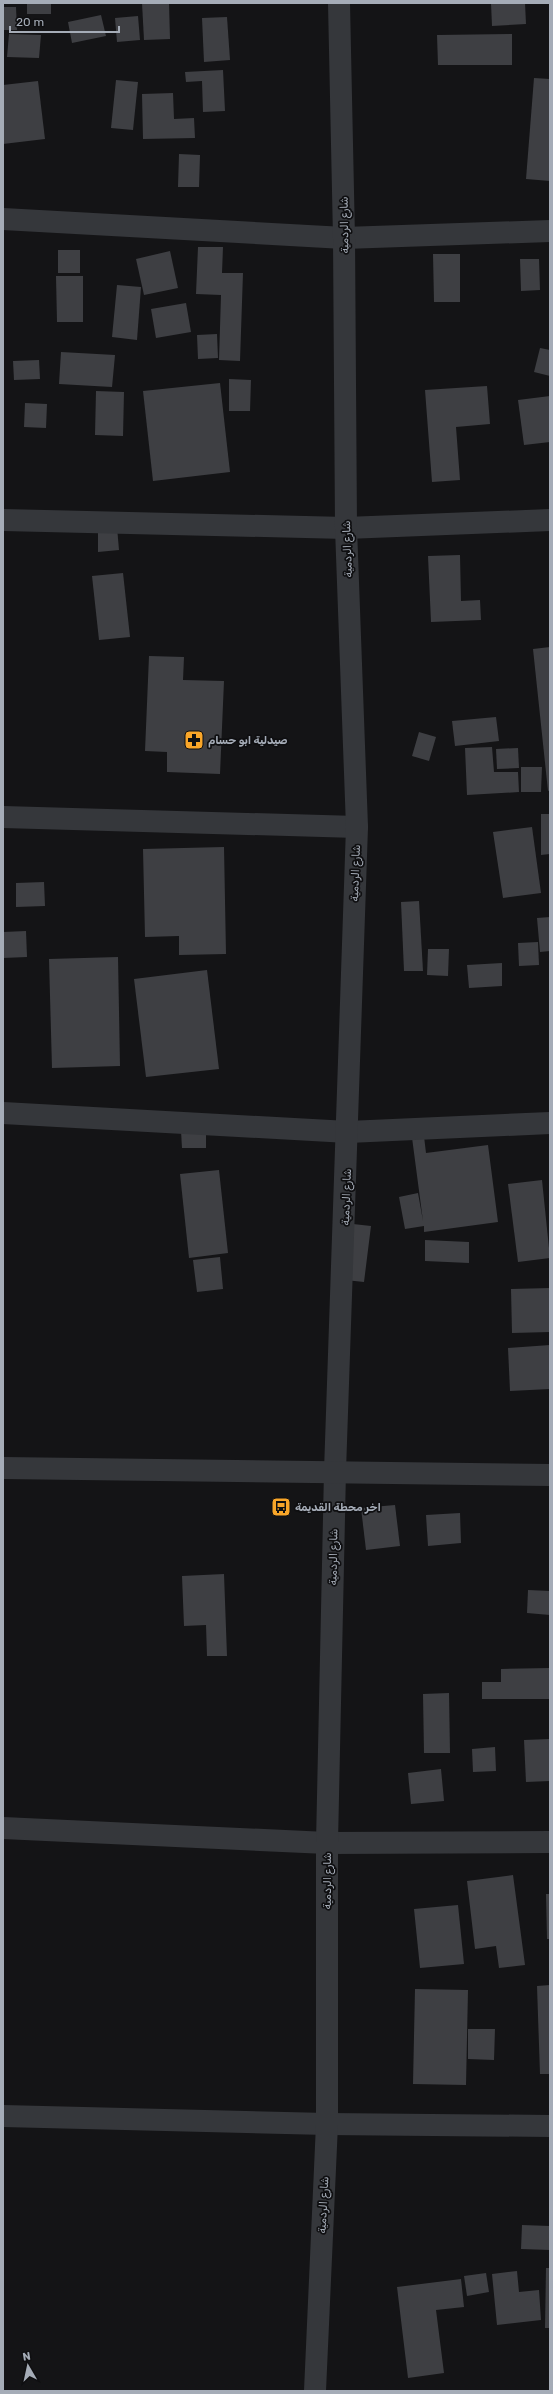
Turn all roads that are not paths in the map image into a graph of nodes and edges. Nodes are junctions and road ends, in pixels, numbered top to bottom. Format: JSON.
{"nodes":[{"id":1,"x":339,"y":3,"type":"edge"},
{"id":2,"x":3,"y":218,"type":"edge"},
{"id":3,"x":550,"y":230,"type":"edge"},
{"id":4,"x":344,"y":238,"type":"junction"},
{"id":5,"x":3,"y":520,"type":"edge"},
{"id":6,"x":550,"y":520,"type":"edge"},
{"id":7,"x":346,"y":528,"type":"junction"},
{"id":8,"x":3,"y":817,"type":"edge"},
{"id":9,"x":357,"y":827,"type":"junction"},
{"id":10,"x":3,"y":1113,"type":"edge"},
{"id":11,"x":550,"y":1123,"type":"edge"},
{"id":12,"x":348,"y":1132,"type":"junction"},
{"id":13,"x":3,"y":1468,"type":"edge"},
{"id":14,"x":335,"y":1471,"type":"junction"},
{"id":15,"x":550,"y":1475,"type":"edge"},
{"id":16,"x":3,"y":1828,"type":"edge"},
{"id":17,"x":550,"y":1842,"type":"edge"},
{"id":18,"x":327,"y":1843,"type":"junction"},
{"id":19,"x":3,"y":2116,"type":"edge"},
{"id":20,"x":327,"y":2124,"type":"junction"},
{"id":21,"x":550,"y":2126,"type":"edge"},
{"id":22,"x":315,"y":2391,"type":"edge"}],
"edges":[{"from":1,"to":4,"type":"street","name":"شارع الردمية"},
{"from":2,"to":4,"type":"street"},
{"from":3,"to":4,"type":"street"},
{"from":4,"to":7,"type":"street","name":"شارع الردمية"},
{"from":5,"to":7,"type":"street"},
{"from":6,"to":7,"type":"street"},
{"from":7,"to":9,"type":"street","name":"شارع الردمية"},
{"from":8,"to":9,"type":"street"},
{"from":9,"to":12,"type":"street","name":"شارع الردمية"},
{"from":10,"to":12,"type":"street"},
{"from":11,"to":12,"type":"street"},
{"from":12,"to":14,"type":"street","name":"شارع الردمية"},
{"from":13,"to":14,"type":"street"},
{"from":14,"to":15,"type":"street"},
{"from":14,"to":18,"type":"street","name":"شارع الردمية"},
{"from":16,"to":18,"type":"street"},
{"from":17,"to":18,"type":"street"},
{"from":18,"to":20,"type":"street","name":"شارع الردمية"},
{"from":19,"to":20,"type":"street"},
{"from":20,"to":21,"type":"street"},
{"from":20,"to":22,"type":"street","name":"شارع الردمية"}]}
